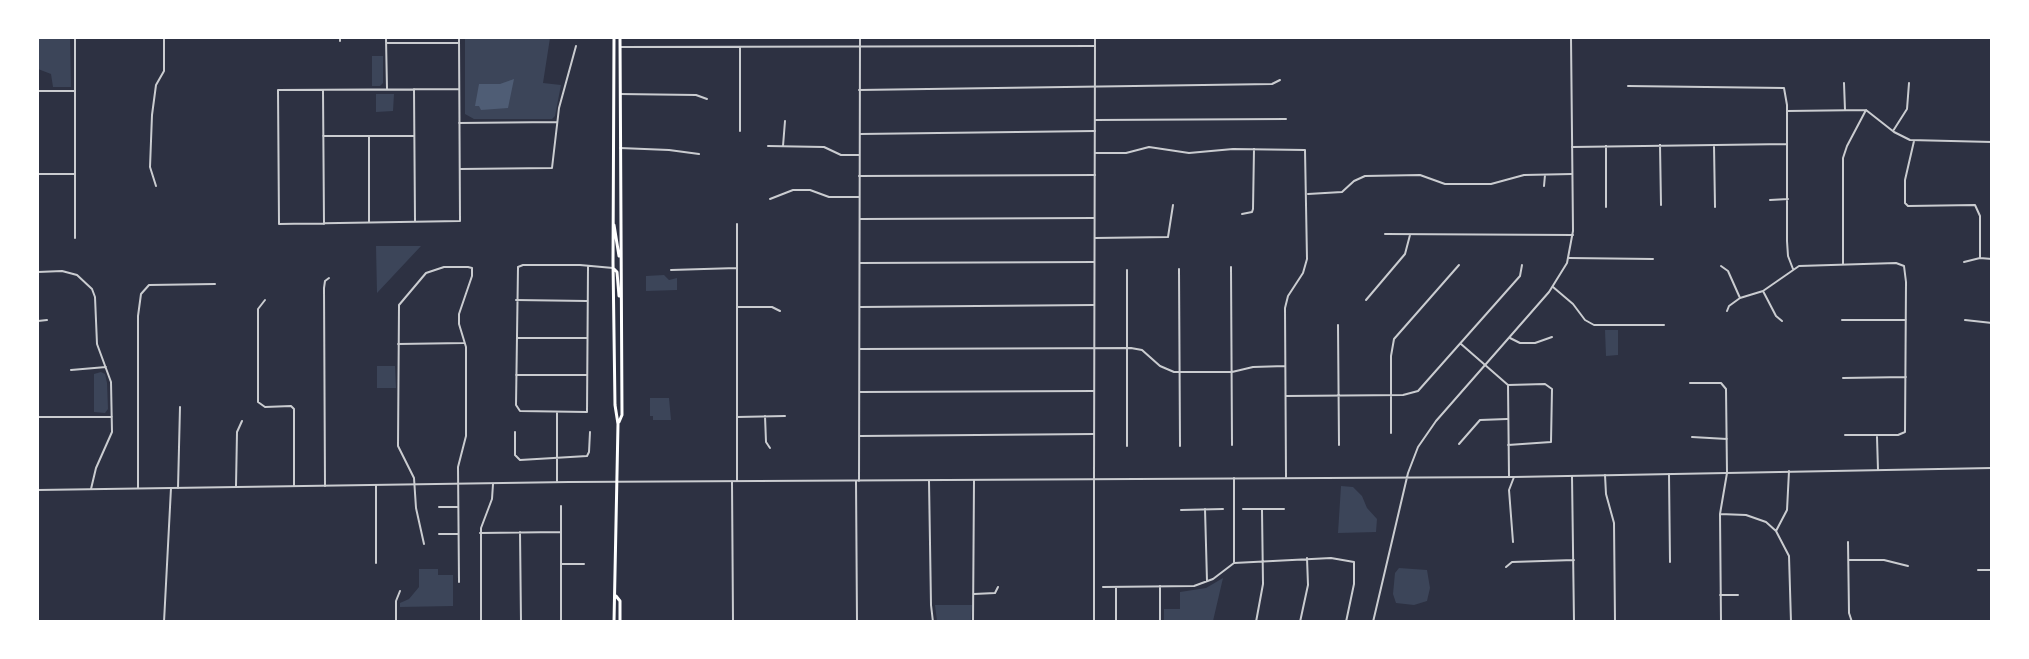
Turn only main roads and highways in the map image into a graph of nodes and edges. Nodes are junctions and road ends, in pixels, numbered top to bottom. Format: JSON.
{"nodes":[{"id":1,"x":614,"y":38,"type":"edge"},
{"id":2,"x":620,"y":38,"type":"edge"},
{"id":3,"x":620,"y":123,"type":"junction"},
{"id":4,"x":613,"y":124,"type":"junction"},
{"id":5,"x":613,"y":223,"type":"junction"},
{"id":6,"x":620,"y":257,"type":"junction"},
{"id":7,"x":613,"y":268,"type":"junction"},
{"id":8,"x":620,"y":301,"type":"junction"},
{"id":9,"x":618,"y":424,"type":"junction"},
{"id":10,"x":616,"y":596,"type":"junction"},
{"id":11,"x":614,"y":621,"type":"edge"},
{"id":12,"x":620,"y":621,"type":"edge"}],
"edges":[{"from":1,"to":4,"type":"main road"},
{"from":2,"to":3,"type":"main road"},
{"from":3,"to":4,"type":"main road"},
{"from":3,"to":6,"type":"main road"},
{"from":4,"to":5,"type":"main road"},
{"from":5,"to":6,"type":"main road"},
{"from":5,"to":7,"type":"main road"},
{"from":6,"to":8,"type":"main road"},
{"from":7,"to":8,"type":"main road"},
{"from":7,"to":9,"type":"main road"},
{"from":8,"to":9,"type":"main road"},
{"from":9,"to":10,"type":"main road"},
{"from":10,"to":11,"type":"main road"},
{"from":10,"to":12,"type":"main road"}]}
